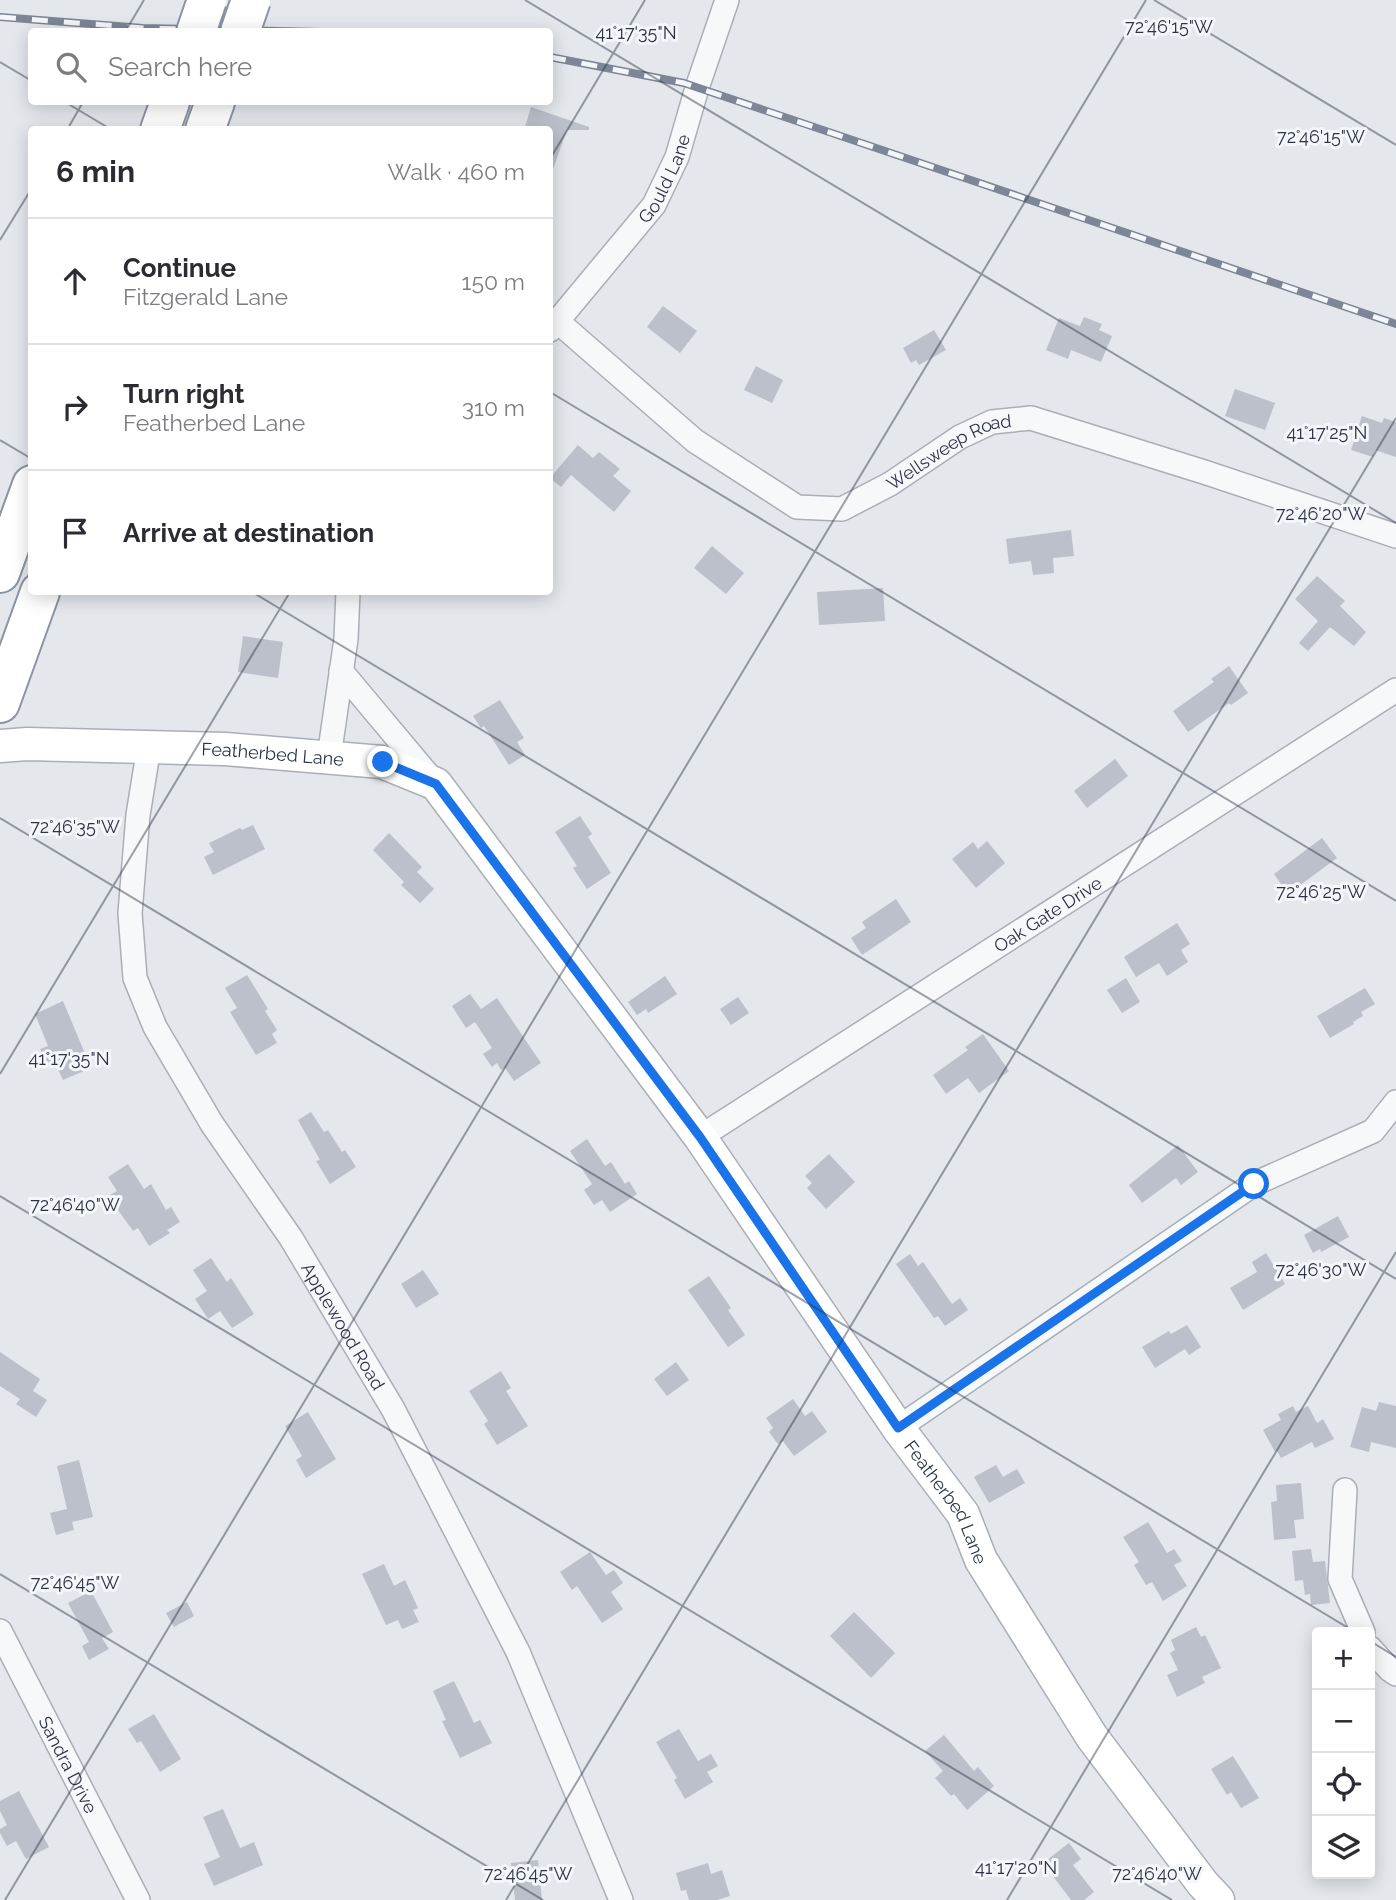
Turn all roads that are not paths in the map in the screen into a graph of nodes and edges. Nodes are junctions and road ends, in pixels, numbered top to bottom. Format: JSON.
{"nodes":[{"id":1,"x":207,"y":0,"type":"edge"},
{"id":2,"x":251,"y":0,"type":"edge"},
{"id":3,"x":727,"y":0,"type":"edge"},
{"id":4,"x":197,"y":28,"type":"edge"},
{"id":5,"x":241,"y":28,"type":"edge"},
{"id":6,"x":169,"y":105,"type":"edge"},
{"id":7,"x":214,"y":105,"type":"edge"},
{"id":8,"x":161,"y":126,"type":"edge"},
{"id":9,"x":206,"y":126,"type":"edge"},
{"id":10,"x":553,"y":326,"type":"edge"},
{"id":11,"x":28,"y":496,"type":"edge"},
{"id":12,"x":1396,"y":536,"type":"edge"},
{"id":13,"x":0,"y":573,"type":"edge"},
{"id":14,"x":39,"y":595,"type":"edge"},
{"id":15,"x":348,"y":595,"type":"edge"},
{"id":16,"x":341,"y":671,"type":"junction"},
{"id":17,"x":1396,"y":690,"type":"edge"},
{"id":18,"x":0,"y":703,"type":"edge"},
{"id":19,"x":13,"y":745,"type":"edge"},
{"id":20,"x":149,"y":747,"type":"junction"},
{"id":21,"x":329,"y":757,"type":"junction"},
{"id":22,"x":436,"y":784,"type":"junction"},
{"id":23,"x":1396,"y":1102,"type":"edge"},
{"id":24,"x":700,"y":1137,"type":"junction"},
{"id":25,"x":898,"y":1428,"type":"junction"},
{"id":26,"x":1345,"y":1490,"type":"dead end"},
{"id":27,"x":1361,"y":1627,"type":"edge"},
{"id":28,"x":0,"y":1631,"type":"edge"},
{"id":29,"x":1375,"y":1654,"type":"edge"},
{"id":30,"x":1396,"y":1674,"type":"edge"},
{"id":31,"x":138,"y":1900,"type":"edge"},
{"id":32,"x":621,"y":1900,"type":"edge"},
{"id":33,"x":1218,"y":1900,"type":"edge"}],
"edges":[{"from":1,"to":4,"type":"highway","bridge":true},
{"from":2,"to":5,"type":"highway","bridge":true},
{"from":3,"to":10,"type":"street","name":"Gould Lane"},
{"from":6,"to":8,"type":"highway"},
{"from":7,"to":9,"type":"highway"},
{"from":10,"to":12,"type":"street","name":"Wellsweep Road"},
{"from":11,"to":13,"type":"highway"},
{"from":14,"to":18,"type":"highway"},
{"from":15,"to":16,"type":"street"},
{"from":16,"to":21,"type":"street"},
{"from":16,"to":22,"type":"street"},
{"from":17,"to":24,"type":"street","name":"Oak Gate Drive"},
{"from":19,"to":20,"type":"street","name":"Featherbed Lane"},
{"from":20,"to":21,"type":"street","name":"Featherbed Lane"},
{"from":20,"to":32,"type":"street","name":"Applewood Road"},
{"from":21,"to":22,"type":"street","name":"Featherbed Lane"},
{"from":22,"to":24,"type":"street","name":"Featherbed Lane"},
{"from":23,"to":25,"type":"street"},
{"from":24,"to":25,"type":"street","name":"Featherbed Lane"},
{"from":25,"to":33,"type":"street","name":"Featherbed Lane"},
{"from":26,"to":27,"type":"street"},
{"from":28,"to":31,"type":"street","name":"Sandra Drive"},
{"from":29,"to":30,"type":"street"}]}
